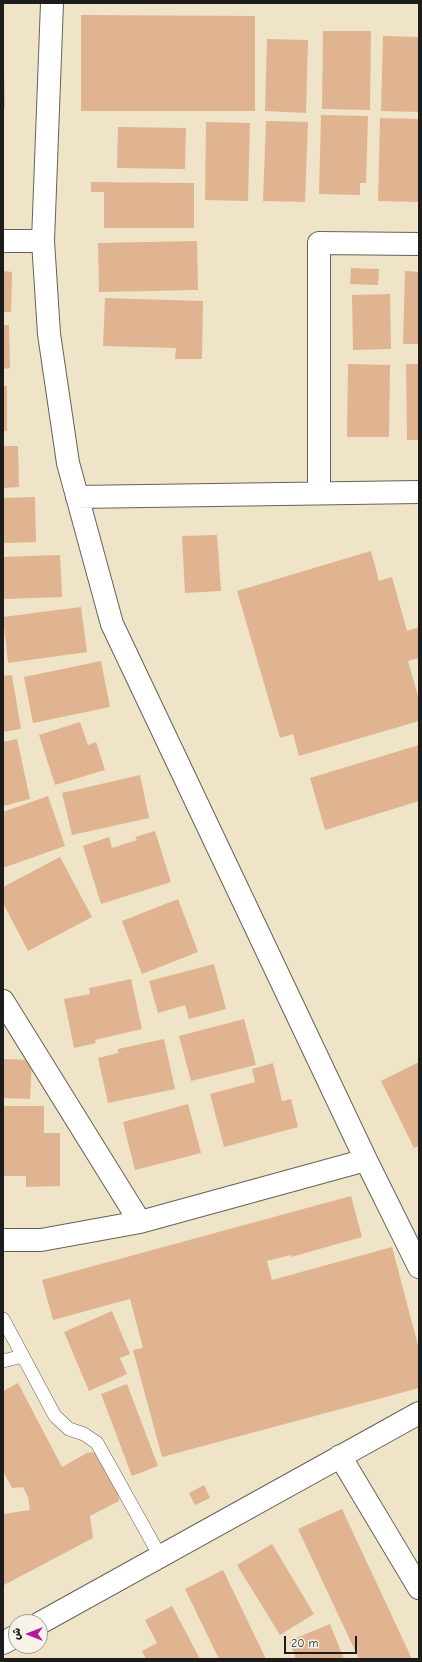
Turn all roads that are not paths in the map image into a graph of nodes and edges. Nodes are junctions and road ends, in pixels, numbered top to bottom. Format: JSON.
{"nodes":[{"id":1,"x":52,"y":3,"type":"edge"},
{"id":2,"x":3,"y":241,"type":"edge"},
{"id":3,"x":43,"y":241,"type":"junction"},
{"id":4,"x":419,"y":244,"type":"edge"},
{"id":5,"x":419,"y":492,"type":"edge"},
{"id":6,"x":319,"y":493,"type":"junction"},
{"id":7,"x":77,"y":497,"type":"junction"},
{"id":8,"x":3,"y":1001,"type":"edge"},
{"id":9,"x":366,"y":1160,"type":"junction"},
{"id":10,"x":140,"y":1222,"type":"junction"},
{"id":11,"x":3,"y":1240,"type":"edge"},
{"id":12,"x":419,"y":1267,"type":"edge"},
{"id":13,"x":3,"y":1319,"type":"edge"},
{"id":14,"x":23,"y":1356,"type":"junction"},
{"id":15,"x":3,"y":1360,"type":"edge"},
{"id":16,"x":419,"y":1412,"type":"edge"},
{"id":17,"x":340,"y":1456,"type":"junction"},
{"id":18,"x":160,"y":1556,"type":"junction"},
{"id":19,"x":419,"y":1588,"type":"edge"},
{"id":20,"x":48,"y":1618,"type":"edge"}],
"edges":[{"from":1,"to":3,"type":"street"},
{"from":2,"to":3,"type":"street"},
{"from":3,"to":7,"type":"street"},
{"from":4,"to":6,"type":"street"},
{"from":5,"to":6,"type":"street"},
{"from":6,"to":7,"type":"street"},
{"from":7,"to":9,"type":"street"},
{"from":8,"to":10,"type":"street"},
{"from":9,"to":10,"type":"street"},
{"from":9,"to":12,"type":"street"},
{"from":10,"to":11,"type":"street"},
{"from":13,"to":14,"type":"lane"},
{"from":14,"to":15,"type":"lane"},
{"from":14,"to":18,"type":"lane"},
{"from":16,"to":17,"type":"street"},
{"from":17,"to":18,"type":"street"},
{"from":17,"to":19,"type":"street"},
{"from":18,"to":20,"type":"street"}]}
